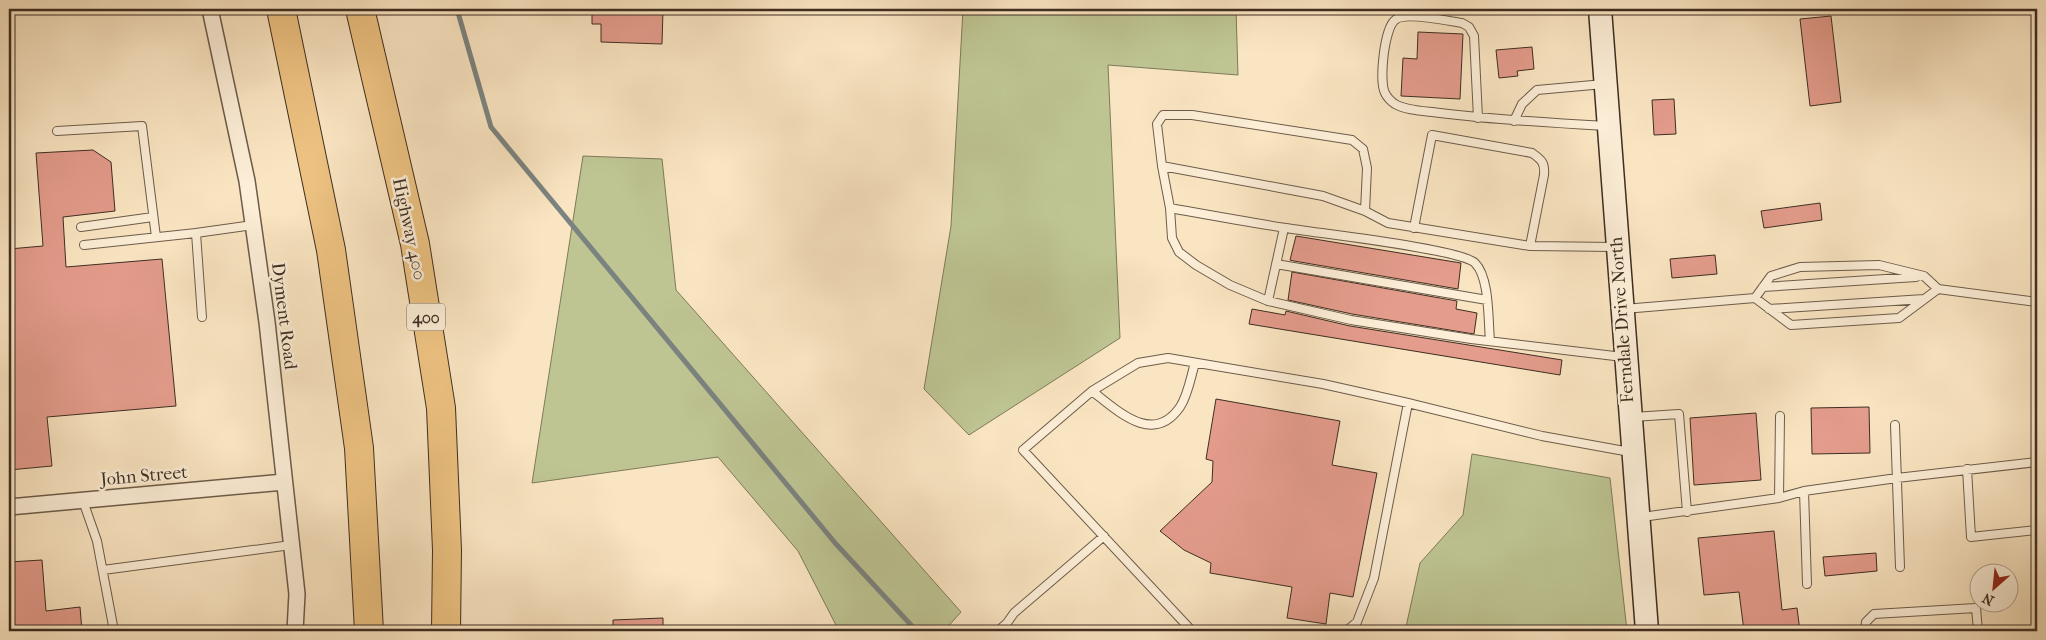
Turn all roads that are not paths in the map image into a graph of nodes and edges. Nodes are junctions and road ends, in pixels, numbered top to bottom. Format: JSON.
{"nodes":[{"id":1,"x":210,"y":9,"type":"edge"},
{"id":2,"x":281,"y":9,"type":"edge"},
{"id":3,"x":360,"y":9,"type":"edge"},
{"id":4,"x":1600,"y":9,"type":"edge"},
{"id":5,"x":1604,"y":84,"type":"junction"},
{"id":6,"x":1478,"y":118,"type":"junction"},
{"id":7,"x":1514,"y":121,"type":"junction"},
{"id":8,"x":1608,"y":126,"type":"junction"},
{"id":9,"x":58,"y":131,"type":"dead end"},
{"id":10,"x":1162,"y":166,"type":"junction"},
{"id":11,"x":1170,"y":208,"type":"junction"},
{"id":12,"x":1365,"y":211,"type":"junction"},
{"id":13,"x":153,"y":217,"type":"junction"},
{"id":14,"x":253,"y":225,"type":"junction"},
{"id":15,"x":81,"y":226,"type":"dead end"},
{"id":16,"x":1284,"y":228,"type":"junction"},
{"id":17,"x":1414,"y":228,"type":"junction"},
{"id":18,"x":196,"y":233,"type":"junction"},
{"id":19,"x":156,"y":237,"type":"junction"},
{"id":20,"x":84,"y":245,"type":"dead end"},
{"id":21,"x":1530,"y":246,"type":"junction"},
{"id":22,"x":1617,"y":247,"type":"junction"},
{"id":23,"x":1276,"y":264,"type":"junction"},
{"id":24,"x":1924,"y":276,"type":"junction"},
{"id":25,"x":1763,"y":287,"type":"junction"},
{"id":26,"x":1938,"y":289,"type":"junction"},
{"id":27,"x":1755,"y":298,"type":"junction"},
{"id":28,"x":1925,"y":299,"type":"junction"},
{"id":29,"x":1487,"y":300,"type":"junction"},
{"id":30,"x":1268,"y":302,"type":"junction"},
{"id":31,"x":2037,"y":302,"type":"edge"},
{"id":32,"x":1622,"y":309,"type":"junction"},
{"id":33,"x":1769,"y":309,"type":"junction"},
{"id":34,"x":202,"y":317,"type":"dead end"},
{"id":35,"x":1490,"y":340,"type":"junction"},
{"id":36,"x":1626,"y":357,"type":"junction"},
{"id":37,"x":1195,"y":363,"type":"junction"},
{"id":38,"x":1092,"y":391,"type":"junction"},
{"id":39,"x":1408,"y":403,"type":"junction"},
{"id":40,"x":1780,"y":416,"type":"dead end"},
{"id":41,"x":1630,"y":418,"type":"junction"},
{"id":42,"x":1895,"y":425,"type":"dead end"},
{"id":43,"x":1633,"y":453,"type":"junction"},
{"id":44,"x":2037,"y":462,"type":"edge"},
{"id":45,"x":1967,"y":469,"type":"junction"},
{"id":46,"x":1897,"y":478,"type":"junction"},
{"id":47,"x":284,"y":482,"type":"junction"},
{"id":48,"x":1804,"y":491,"type":"junction"},
{"id":49,"x":1780,"y":498,"type":"junction"},
{"id":50,"x":82,"y":501,"type":"junction"},
{"id":51,"x":9,"y":508,"type":"edge"},
{"id":52,"x":1687,"y":512,"type":"junction"},
{"id":53,"x":1640,"y":517,"type":"junction"},
{"id":54,"x":2037,"y":530,"type":"edge"},
{"id":55,"x":1104,"y":536,"type":"junction"},
{"id":56,"x":291,"y":545,"type":"junction"},
{"id":57,"x":1900,"y":567,"type":"dead end"},
{"id":58,"x":103,"y":570,"type":"junction"},
{"id":59,"x":1807,"y":584,"type":"dead end"},
{"id":60,"x":114,"y":631,"type":"edge"},
{"id":61,"x":295,"y":631,"type":"edge"},
{"id":62,"x":369,"y":631,"type":"edge"},
{"id":63,"x":446,"y":631,"type":"edge"},
{"id":64,"x":998,"y":631,"type":"edge"},
{"id":65,"x":1192,"y":631,"type":"edge"},
{"id":66,"x":1346,"y":631,"type":"edge"},
{"id":67,"x":1647,"y":631,"type":"edge"},
{"id":68,"x":1865,"y":631,"type":"edge"},
{"id":69,"x":1978,"y":631,"type":"edge"}],
"edges":[{"from":1,"to":14,"type":"street","name":"Dyment Road"},
{"from":2,"to":62,"type":"highway"},
{"from":3,"to":63,"type":"highway","name":"Highway 400","number":"400"},
{"from":4,"to":5,"type":"main road","name":"Ferndale Drive North"},
{"from":5,"to":7,"type":"lane"},
{"from":5,"to":8,"type":"main road","name":"Ferndale Drive North"},
{"from":6,"to":6,"type":"lane"},
{"from":6,"to":7,"type":"lane"},
{"from":7,"to":8,"type":"lane"},
{"from":8,"to":22,"type":"main road","name":"Ferndale Drive North"},
{"from":9,"to":13,"type":"lane"},
{"from":10,"to":11,"type":"lane"},
{"from":10,"to":12,"type":"lane"},
{"from":10,"to":12,"type":"lane"},
{"from":11,"to":16,"type":"lane"},
{"from":11,"to":30,"type":"lane"},
{"from":12,"to":17,"type":"lane"},
{"from":13,"to":15,"type":"lane"},
{"from":13,"to":19,"type":"lane"},
{"from":14,"to":18,"type":"lane"},
{"from":14,"to":47,"type":"street","name":"Dyment Road"},
{"from":16,"to":23,"type":"lane"},
{"from":16,"to":29,"type":"lane"},
{"from":17,"to":21,"type":"lane"},
{"from":17,"to":21,"type":"lane"},
{"from":18,"to":19,"type":"lane"},
{"from":18,"to":34,"type":"lane"},
{"from":19,"to":20,"type":"lane"},
{"from":21,"to":22,"type":"lane"},
{"from":22,"to":32,"type":"main road","name":"Ferndale Drive North"},
{"from":23,"to":29,"type":"lane"},
{"from":23,"to":30,"type":"lane"},
{"from":24,"to":25,"type":"lane"},
{"from":24,"to":25,"type":"lane"},
{"from":24,"to":26,"type":"lane"},
{"from":25,"to":27,"type":"lane"},
{"from":26,"to":28,"type":"lane"},
{"from":26,"to":31,"type":"lane"},
{"from":27,"to":32,"type":"lane"},
{"from":27,"to":33,"type":"lane"},
{"from":28,"to":33,"type":"lane"},
{"from":28,"to":33,"type":"lane"},
{"from":29,"to":35,"type":"lane"},
{"from":30,"to":35,"type":"lane"},
{"from":32,"to":36,"type":"main road","name":"Ferndale Drive North"},
{"from":35,"to":36,"type":"lane"},
{"from":36,"to":41,"type":"main road","name":"Ferndale Drive North"},
{"from":37,"to":38,"type":"lane"},
{"from":37,"to":38,"type":"lane"},
{"from":37,"to":39,"type":"lane"},
{"from":38,"to":55,"type":"lane"},
{"from":39,"to":43,"type":"lane"},
{"from":39,"to":66,"type":"lane"},
{"from":40,"to":49,"type":"lane"},
{"from":41,"to":43,"type":"main road","name":"Ferndale Drive North"},
{"from":41,"to":52,"type":"lane"},
{"from":42,"to":46,"type":"lane"},
{"from":43,"to":53,"type":"main road","name":"Ferndale Drive North"},
{"from":44,"to":45,"type":"lane"},
{"from":45,"to":46,"type":"lane"},
{"from":45,"to":54,"type":"lane"},
{"from":46,"to":48,"type":"lane"},
{"from":46,"to":57,"type":"lane"},
{"from":47,"to":50,"type":"street","name":"John Street"},
{"from":47,"to":56,"type":"street","name":"Dyment Road"},
{"from":48,"to":49,"type":"lane"},
{"from":48,"to":59,"type":"lane"},
{"from":49,"to":52,"type":"lane"},
{"from":50,"to":51,"type":"street","name":"John Street"},
{"from":50,"to":58,"type":"lane"},
{"from":52,"to":53,"type":"lane"},
{"from":53,"to":67,"type":"main road","name":"Ferndale Drive North"},
{"from":55,"to":64,"type":"lane"},
{"from":55,"to":65,"type":"lane"},
{"from":56,"to":58,"type":"lane"},
{"from":56,"to":61,"type":"street","name":"Dyment Road"},
{"from":58,"to":60,"type":"lane"},
{"from":68,"to":69,"type":"lane"}]}
